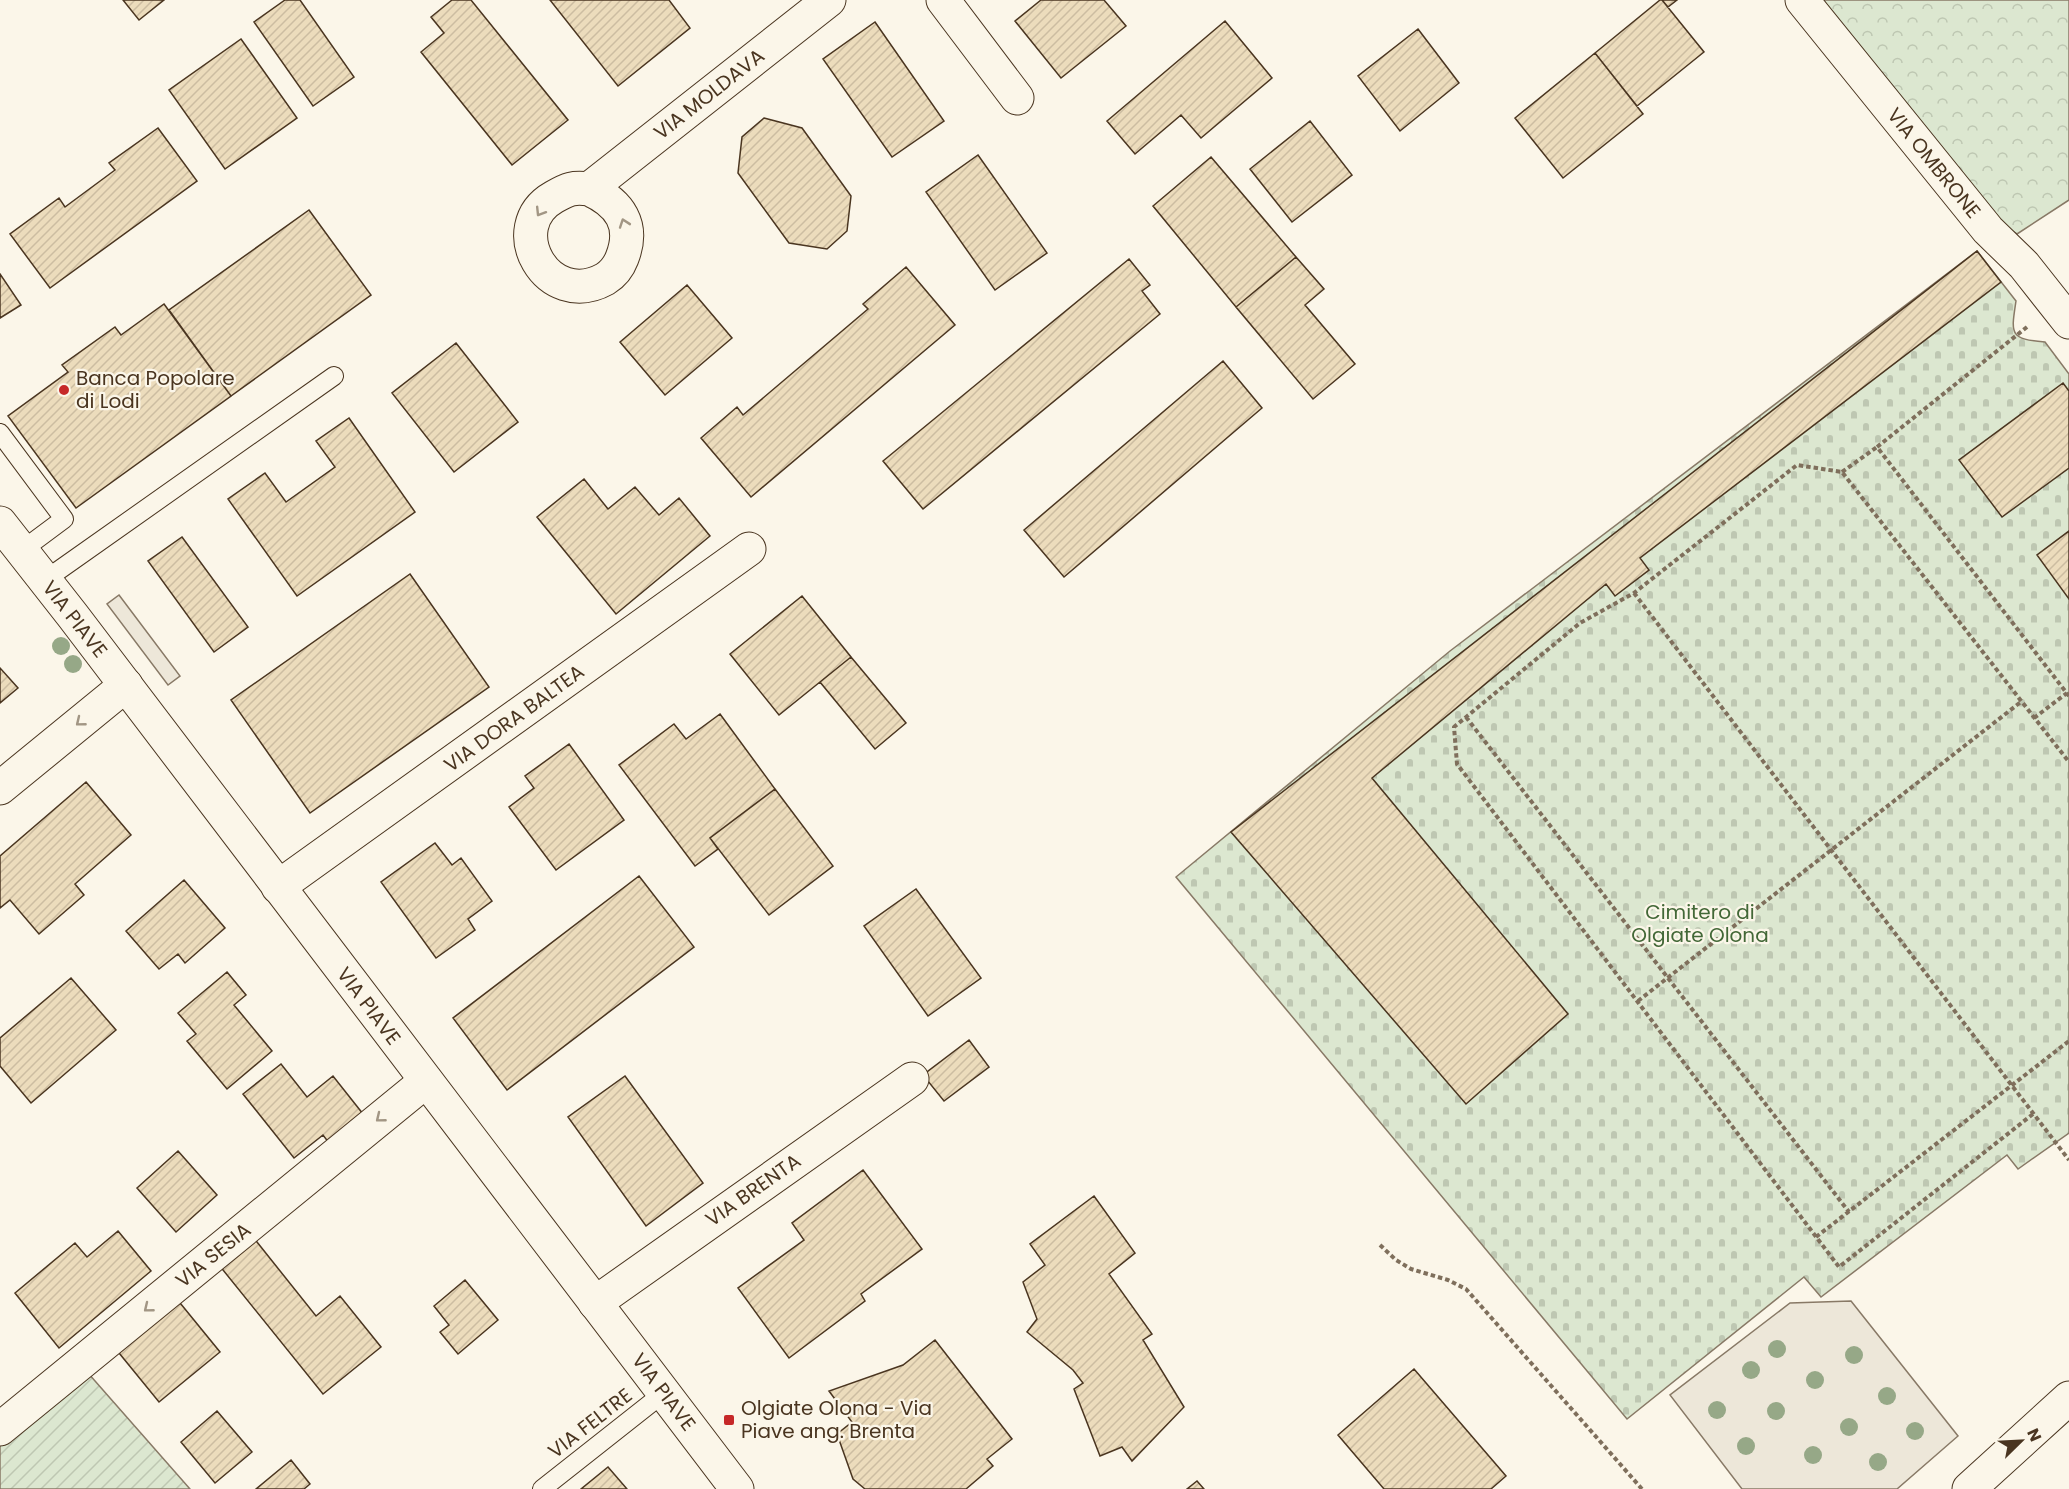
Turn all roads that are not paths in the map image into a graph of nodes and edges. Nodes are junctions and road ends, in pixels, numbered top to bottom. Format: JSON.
{"nodes":[{"id":1,"x":829,"y":0,"type":"edge"},
{"id":2,"x":943,"y":0,"type":"edge"},
{"id":3,"x":1802,"y":0,"type":"edge"},
{"id":4,"x":1017,"y":98,"type":"dead end"},
{"id":5,"x":589,"y":189,"type":"dead end"},
{"id":6,"x":2063,"y":314,"type":"edge"},
{"id":7,"x":334,"y":376,"type":"dead end"},
{"id":8,"x":0,"y":433,"type":"edge"},
{"id":9,"x":0,"y":523,"type":"edge"},
{"id":10,"x":749,"y":549,"type":"dead end"},
{"id":11,"x":21,"y":551,"type":"junction"},
{"id":12,"x":45,"y":580,"type":"junction"},
{"id":13,"x":126,"y":685,"type":"junction"},
{"id":14,"x":0,"y":788,"type":"edge"},
{"id":15,"x":278,"y":887,"type":"junction"},
{"id":16,"x":912,"y":1079,"type":"dead end"},
{"id":17,"x":426,"y":1081,"type":"junction"},
{"id":18,"x":595,"y":1303,"type":"junction"},
{"id":19,"x":665,"y":1392,"type":"junction"},
{"id":20,"x":2069,"y":1398,"type":"edge"},
{"id":21,"x":0,"y":1429,"type":"edge"},
{"id":22,"x":542,"y":1489,"type":"edge"},
{"id":23,"x":737,"y":1489,"type":"edge"},
{"id":24,"x":1969,"y":1489,"type":"edge"}],
"edges":[{"from":1,"to":5,"type":"street","name":"VIA MOLDAVA"},
{"from":2,"to":4,"type":"street"},
{"from":3,"to":6,"type":"street","name":"VIA OMBRONE"},
{"from":7,"to":12,"type":"lane"},
{"from":8,"to":11,"type":"lane"},
{"from":9,"to":11,"type":"street","name":"VIA PIAVE"},
{"from":10,"to":15,"type":"street","name":"VIA DORA BALTEA"},
{"from":11,"to":12,"type":"street","name":"VIA PIAVE"},
{"from":12,"to":13,"type":"street","name":"VIA PIAVE"},
{"from":13,"to":14,"type":"street","one_way":true},
{"from":13,"to":15,"type":"street","name":"VIA PIAVE"},
{"from":15,"to":17,"type":"street","name":"VIA PIAVE"},
{"from":16,"to":18,"type":"street","name":"VIA BRENTA"},
{"from":17,"to":18,"type":"street","name":"VIA PIAVE"},
{"from":17,"to":21,"type":"street","name":"VIA SESIA","one_way":true},
{"from":18,"to":19,"type":"street","name":"VIA PIAVE"},
{"from":19,"to":22,"type":"lane","name":"VIA FELTRE"},
{"from":19,"to":23,"type":"street","name":"VIA PIAVE"},
{"from":20,"to":24,"type":"street"}]}
